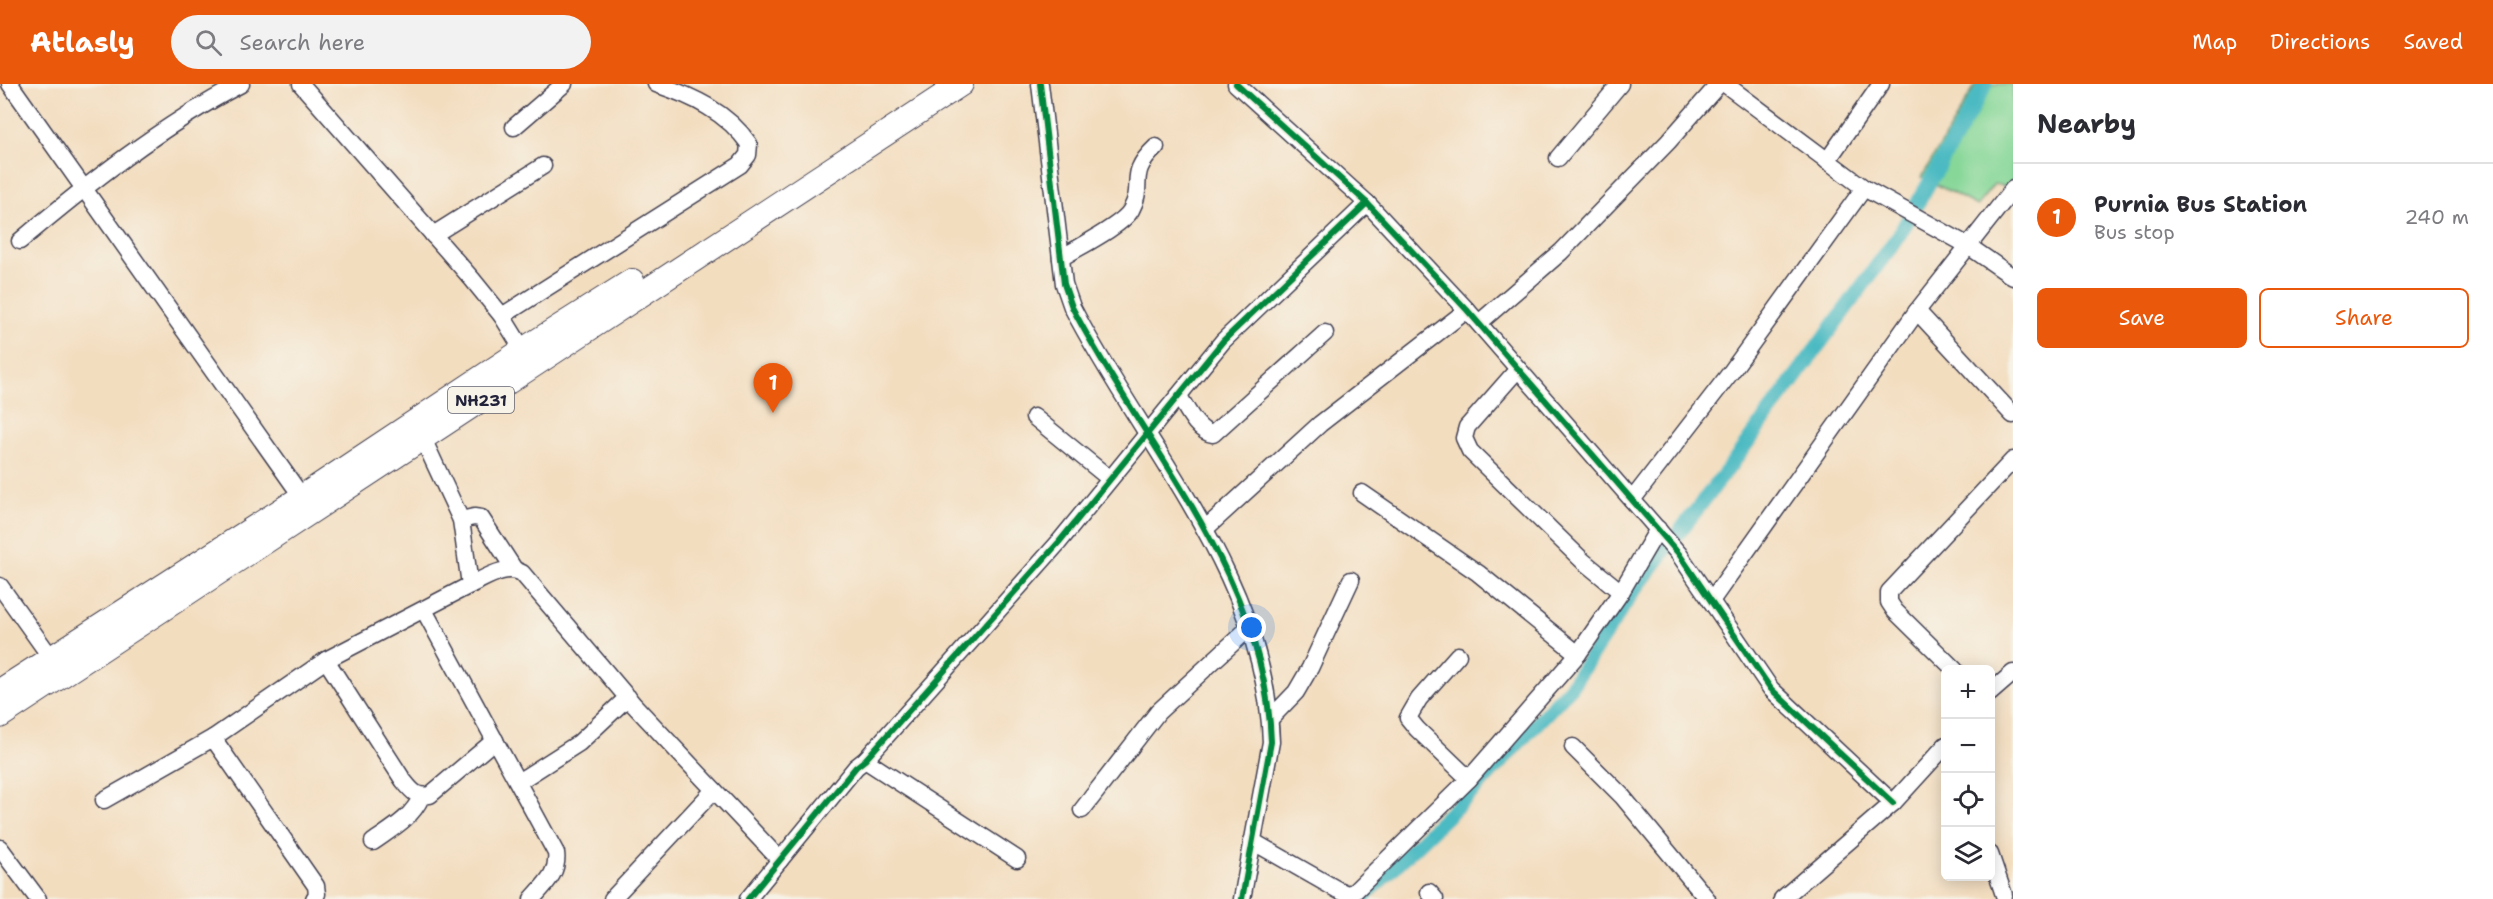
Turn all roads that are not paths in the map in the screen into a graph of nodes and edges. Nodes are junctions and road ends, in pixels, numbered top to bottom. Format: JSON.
{"nodes":[{"id":1,"x":10,"y":84,"type":"edge"},
{"id":2,"x":241,"y":84,"type":"edge"},
{"id":3,"x":301,"y":84,"type":"edge"},
{"id":4,"x":564,"y":84,"type":"edge"},
{"id":5,"x":656,"y":84,"type":"edge"},
{"id":6,"x":939,"y":84,"type":"edge"},
{"id":7,"x":962,"y":84,"type":"edge"},
{"id":8,"x":1040,"y":84,"type":"edge"},
{"id":9,"x":1236,"y":84,"type":"edge"},
{"id":10,"x":1620,"y":84,"type":"edge"},
{"id":11,"x":1719,"y":84,"type":"edge"},
{"id":12,"x":1725,"y":84,"type":"edge"},
{"id":13,"x":1881,"y":84,"type":"edge"},
{"id":14,"x":514,"y":127,"type":"dead end"},
{"id":15,"x":1156,"y":147,"type":"dead end"},
{"id":16,"x":1558,"y":158,"type":"dead end"},
{"id":17,"x":1827,"y":161,"type":"junction"},
{"id":18,"x":543,"y":166,"type":"dead end"},
{"id":19,"x":85,"y":187,"type":"junction"},
{"id":20,"x":1864,"y":188,"type":"junction"},
{"id":21,"x":2013,"y":189,"type":"edge"},
{"id":22,"x":1367,"y":203,"type":"junction"},
{"id":23,"x":434,"y":235,"type":"junction"},
{"id":24,"x":20,"y":241,"type":"dead end"},
{"id":25,"x":1966,"y":245,"type":"junction"},
{"id":26,"x":1061,"y":258,"type":"junction"},
{"id":27,"x":2013,"y":278,"type":"edge"},
{"id":28,"x":1467,"y":310,"type":"junction"},
{"id":29,"x":1917,"y":311,"type":"junction"},
{"id":30,"x":502,"y":316,"type":"junction"},
{"id":31,"x":1479,"y":323,"type":"junction"},
{"id":32,"x":1325,"y":333,"type":"dead end"},
{"id":33,"x":523,"y":350,"type":"junction"},
{"id":34,"x":1518,"y":369,"type":"junction"},
{"id":35,"x":1179,"y":396,"type":"junction"},
{"id":36,"x":2013,"y":416,"type":"edge"},
{"id":37,"x":1034,"y":417,"type":"dead end"},
{"id":38,"x":419,"y":430,"type":"junction"},
{"id":39,"x":1149,"y":433,"type":"junction"},
{"id":40,"x":2013,"y":460,"type":"edge"},
{"id":41,"x":1110,"y":479,"type":"junction"},
{"id":42,"x":1362,"y":493,"type":"dead end"},
{"id":43,"x":302,"y":497,"type":"junction"},
{"id":44,"x":1632,"y":500,"type":"junction"},
{"id":45,"x":461,"y":520,"type":"junction"},
{"id":46,"x":1204,"y":528,"type":"junction"},
{"id":47,"x":1661,"y":532,"type":"junction"},
{"id":48,"x":514,"y":569,"type":"junction"},
{"id":49,"x":1352,"y":580,"type":"dead end"},
{"id":50,"x":470,"y":585,"type":"junction"},
{"id":51,"x":0,"y":586,"type":"edge"},
{"id":52,"x":1621,"y":592,"type":"junction"},
{"id":53,"x":1712,"y":601,"type":"junction"},
{"id":54,"x":424,"y":610,"type":"junction"},
{"id":55,"x":1250,"y":627,"type":"junction"},
{"id":56,"x":1578,"y":654,"type":"junction"},
{"id":57,"x":1458,"y":655,"type":"dead end"},
{"id":58,"x":326,"y":660,"type":"junction"},
{"id":59,"x":1951,"y":665,"type":"edge"},
{"id":60,"x":57,"y":666,"type":"junction"},
{"id":61,"x":2013,"y":673,"type":"edge"},
{"id":62,"x":1995,"y":689,"type":"edge"},
{"id":63,"x":0,"y":691,"type":"edge"},
{"id":64,"x":628,"y":697,"type":"junction"},
{"id":65,"x":0,"y":716,"type":"edge"},
{"id":66,"x":1270,"y":719,"type":"junction"},
{"id":67,"x":213,"y":738,"type":"junction"},
{"id":68,"x":495,"y":740,"type":"junction"},
{"id":69,"x":1573,"y":747,"type":"dead end"},
{"id":70,"x":1941,"y":755,"type":"edge"},
{"id":71,"x":866,"y":760,"type":"junction"},
{"id":72,"x":1469,"y":778,"type":"junction"},
{"id":73,"x":518,"y":782,"type":"junction"},
{"id":74,"x":714,"y":790,"type":"junction"},
{"id":75,"x":421,"y":797,"type":"junction"},
{"id":76,"x":104,"y":800,"type":"dead end"},
{"id":77,"x":1893,"y":802,"type":"junction"},
{"id":78,"x":1082,"y":810,"type":"dead end"},
{"id":79,"x":1252,"y":841,"type":"junction"},
{"id":80,"x":373,"y":842,"type":"dead end"},
{"id":81,"x":0,"y":848,"type":"edge"},
{"id":82,"x":1017,"y":859,"type":"dead end"},
{"id":83,"x":780,"y":860,"type":"junction"},
{"id":84,"x":1995,"y":869,"type":"edge"},
{"id":85,"x":2004,"y":895,"type":"edge"},
{"id":86,"x":38,"y":899,"type":"edge"},
{"id":87,"x":314,"y":899,"type":"edge"},
{"id":88,"x":532,"y":899,"type":"edge"},
{"id":89,"x":612,"y":899,"type":"edge"},
{"id":90,"x":748,"y":899,"type":"edge"},
{"id":91,"x":1242,"y":899,"type":"edge"},
{"id":92,"x":1707,"y":899,"type":"edge"},
{"id":93,"x":1782,"y":899,"type":"edge"}],
"edges":[{"from":1,"to":19,"type":"street"},
{"from":2,"to":19,"type":"street"},
{"from":3,"to":23,"type":"street"},
{"from":4,"to":14,"type":"street"},
{"from":5,"to":30,"type":"street"},
{"from":6,"to":33,"type":"highway","number":"NH231"},
{"from":7,"to":38,"type":"highway","number":"NH231"},
{"from":8,"to":26,"type":"street"},
{"from":9,"to":22,"type":"street"},
{"from":10,"to":16,"type":"street"},
{"from":11,"to":31,"type":"street"},
{"from":12,"to":17,"type":"street"},
{"from":13,"to":17,"type":"street"},
{"from":15,"to":26,"type":"street"},
{"from":17,"to":20,"type":"street"},
{"from":18,"to":23,"type":"street"},
{"from":19,"to":24,"type":"street"},
{"from":19,"to":43,"type":"street"},
{"from":20,"to":25,"type":"street"},
{"from":20,"to":44,"type":"street"},
{"from":21,"to":25,"type":"street"},
{"from":22,"to":28,"type":"street"},
{"from":22,"to":35,"type":"street"},
{"from":23,"to":30,"type":"street"},
{"from":25,"to":27,"type":"street"},
{"from":25,"to":29,"type":"street"},
{"from":26,"to":39,"type":"street"},
{"from":28,"to":31,"type":"street"},
{"from":28,"to":46,"type":"street"},
{"from":29,"to":36,"type":"street"},
{"from":29,"to":53,"type":"street"},
{"from":30,"to":33,"type":"street"},
{"from":31,"to":34,"type":"street"},
{"from":32,"to":35,"type":"street"},
{"from":33,"to":38,"type":"highway","number":"NH231"},
{"from":34,"to":44,"type":"street"},
{"from":34,"to":52,"type":"street"},
{"from":35,"to":39,"type":"street"},
{"from":37,"to":41,"type":"street"},
{"from":38,"to":43,"type":"highway","number":"NH231"},
{"from":38,"to":45,"type":"street"},
{"from":38,"to":60,"type":"highway","number":"NH231"},
{"from":39,"to":41,"type":"street"},
{"from":39,"to":46,"type":"street"},
{"from":40,"to":59,"type":"street"},
{"from":41,"to":71,"type":"street"},
{"from":42,"to":56,"type":"street"},
{"from":43,"to":60,"type":"highway","number":"NH231"},
{"from":44,"to":47,"type":"street"},
{"from":45,"to":48,"type":"street"},
{"from":45,"to":50,"type":"street"},
{"from":46,"to":55,"type":"street"},
{"from":47,"to":52,"type":"street"},
{"from":47,"to":53,"type":"street"},
{"from":48,"to":50,"type":"street"},
{"from":48,"to":64,"type":"street"},
{"from":49,"to":66,"type":"street"},
{"from":50,"to":54,"type":"street"},
{"from":51,"to":60,"type":"street"},
{"from":52,"to":56,"type":"street"},
{"from":53,"to":77,"type":"street"},
{"from":54,"to":58,"type":"street"},
{"from":54,"to":68,"type":"street"},
{"from":55,"to":66,"type":"street"},
{"from":55,"to":78,"type":"street"},
{"from":56,"to":72,"type":"street"},
{"from":57,"to":72,"type":"street"},
{"from":58,"to":67,"type":"street"},
{"from":58,"to":75,"type":"street"},
{"from":60,"to":63,"type":"highway","number":"NH231"},
{"from":60,"to":65,"type":"highway","number":"NH231"},
{"from":61,"to":62,"type":"street"},
{"from":64,"to":73,"type":"street"},
{"from":64,"to":74,"type":"street"},
{"from":66,"to":79,"type":"street"},
{"from":67,"to":76,"type":"street"},
{"from":67,"to":87,"type":"street"},
{"from":68,"to":73,"type":"street"},
{"from":68,"to":75,"type":"street"},
{"from":69,"to":92,"type":"street"},
{"from":70,"to":77,"type":"street"},
{"from":71,"to":82,"type":"street"},
{"from":71,"to":83,"type":"street"},
{"from":72,"to":79,"type":"street"},
{"from":73,"to":88,"type":"street"},
{"from":74,"to":83,"type":"street"},
{"from":74,"to":89,"type":"street"},
{"from":75,"to":80,"type":"street"},
{"from":77,"to":93,"type":"street"},
{"from":79,"to":91,"type":"street"},
{"from":81,"to":86,"type":"street"},
{"from":83,"to":90,"type":"street"},
{"from":84,"to":85,"type":"street"}]}
